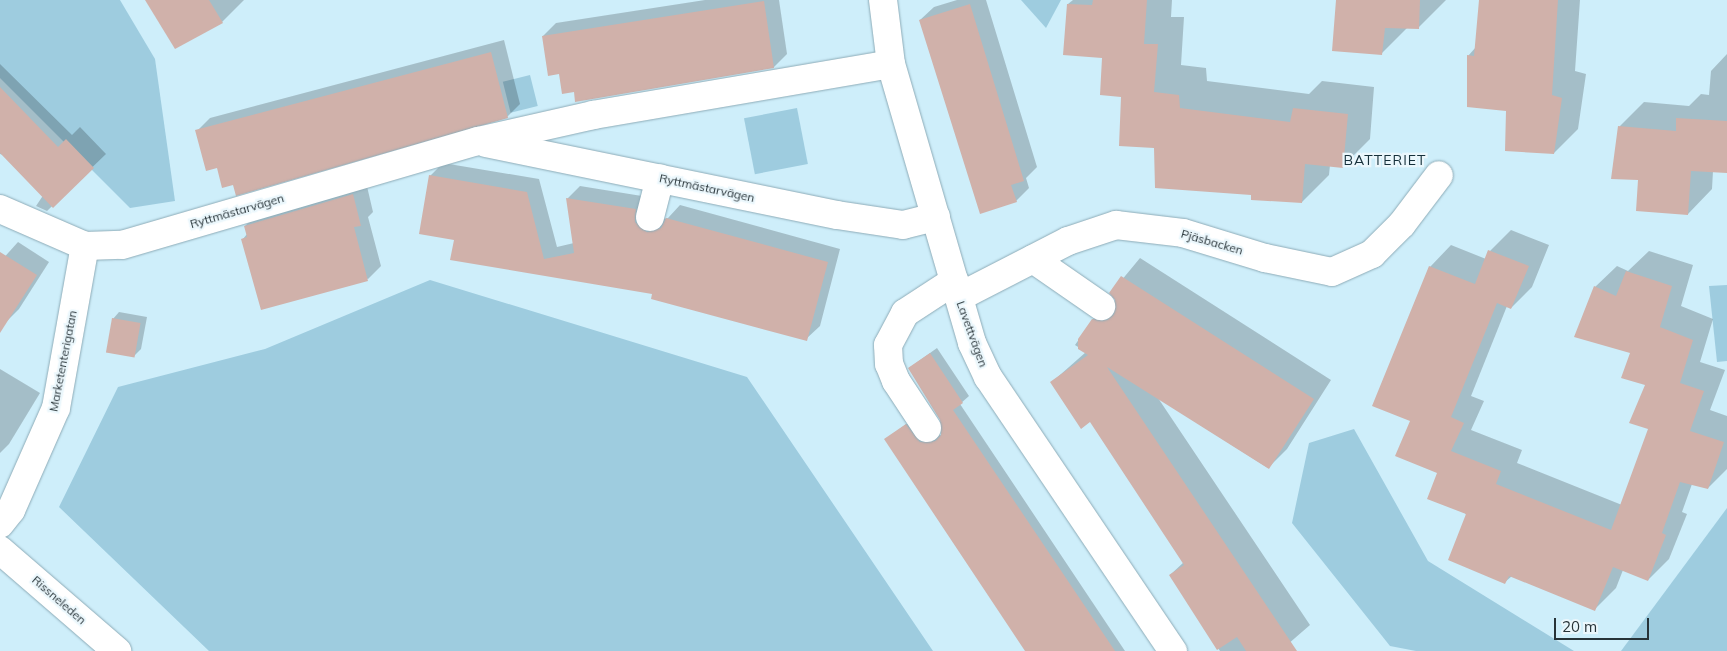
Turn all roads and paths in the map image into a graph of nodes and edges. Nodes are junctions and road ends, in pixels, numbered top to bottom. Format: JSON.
{"nodes":[{"id":1,"x":883,"y":0,"type":"edge"},
{"id":2,"x":891,"y":64,"type":"junction"},
{"id":3,"x":478,"y":141,"type":"junction"},
{"id":4,"x":1439,"y":175,"type":"dead end"},
{"id":5,"x":660,"y":178,"type":"junction"},
{"id":6,"x":0,"y":209,"type":"edge"},
{"id":7,"x":650,"y":217,"type":"dead end"},
{"id":8,"x":936,"y":217,"type":"junction"},
{"id":9,"x":85,"y":246,"type":"junction"},
{"id":10,"x":1033,"y":259,"type":"junction"},
{"id":11,"x":956,"y":289,"type":"junction"},
{"id":12,"x":1101,"y":306,"type":"dead end"},
{"id":13,"x":927,"y":428,"type":"dead end"},
{"id":14,"x":0,"y":524,"type":"edge"},
{"id":15,"x":0,"y":550,"type":"edge"},
{"id":16,"x":117,"y":651,"type":"edge"},
{"id":17,"x":1173,"y":651,"type":"edge"}],
"edges":[{"from":1,"to":2,"type":"street","name":"Lavettvägen"},
{"from":2,"to":3,"type":"street","name":"Ryttmästarvägen"},
{"from":2,"to":8,"type":"street","name":"Lavettvägen"},
{"from":3,"to":5,"type":"street","name":"Ryttmästarvägen"},
{"from":3,"to":9,"type":"street","name":"Ryttmästarvägen"},
{"from":4,"to":10,"type":"street","name":"Pjäsbacken"},
{"from":5,"to":7,"type":"street"},
{"from":5,"to":8,"type":"street","name":"Ryttmästarvägen"},
{"from":6,"to":9,"type":"street","name":"Ryttmästarvägen"},
{"from":8,"to":11,"type":"street","name":"Lavettvägen"},
{"from":9,"to":14,"type":"street","name":"Marketenterigatan"},
{"from":10,"to":11,"type":"street","name":"Pjäsbacken"},
{"from":10,"to":12,"type":"street"},
{"from":11,"to":13,"type":"street","name":"Pjäsbacken"},
{"from":11,"to":17,"type":"street","name":"Lavettvägen"},
{"from":15,"to":16,"type":"street","name":"Rissneleden"}]}
